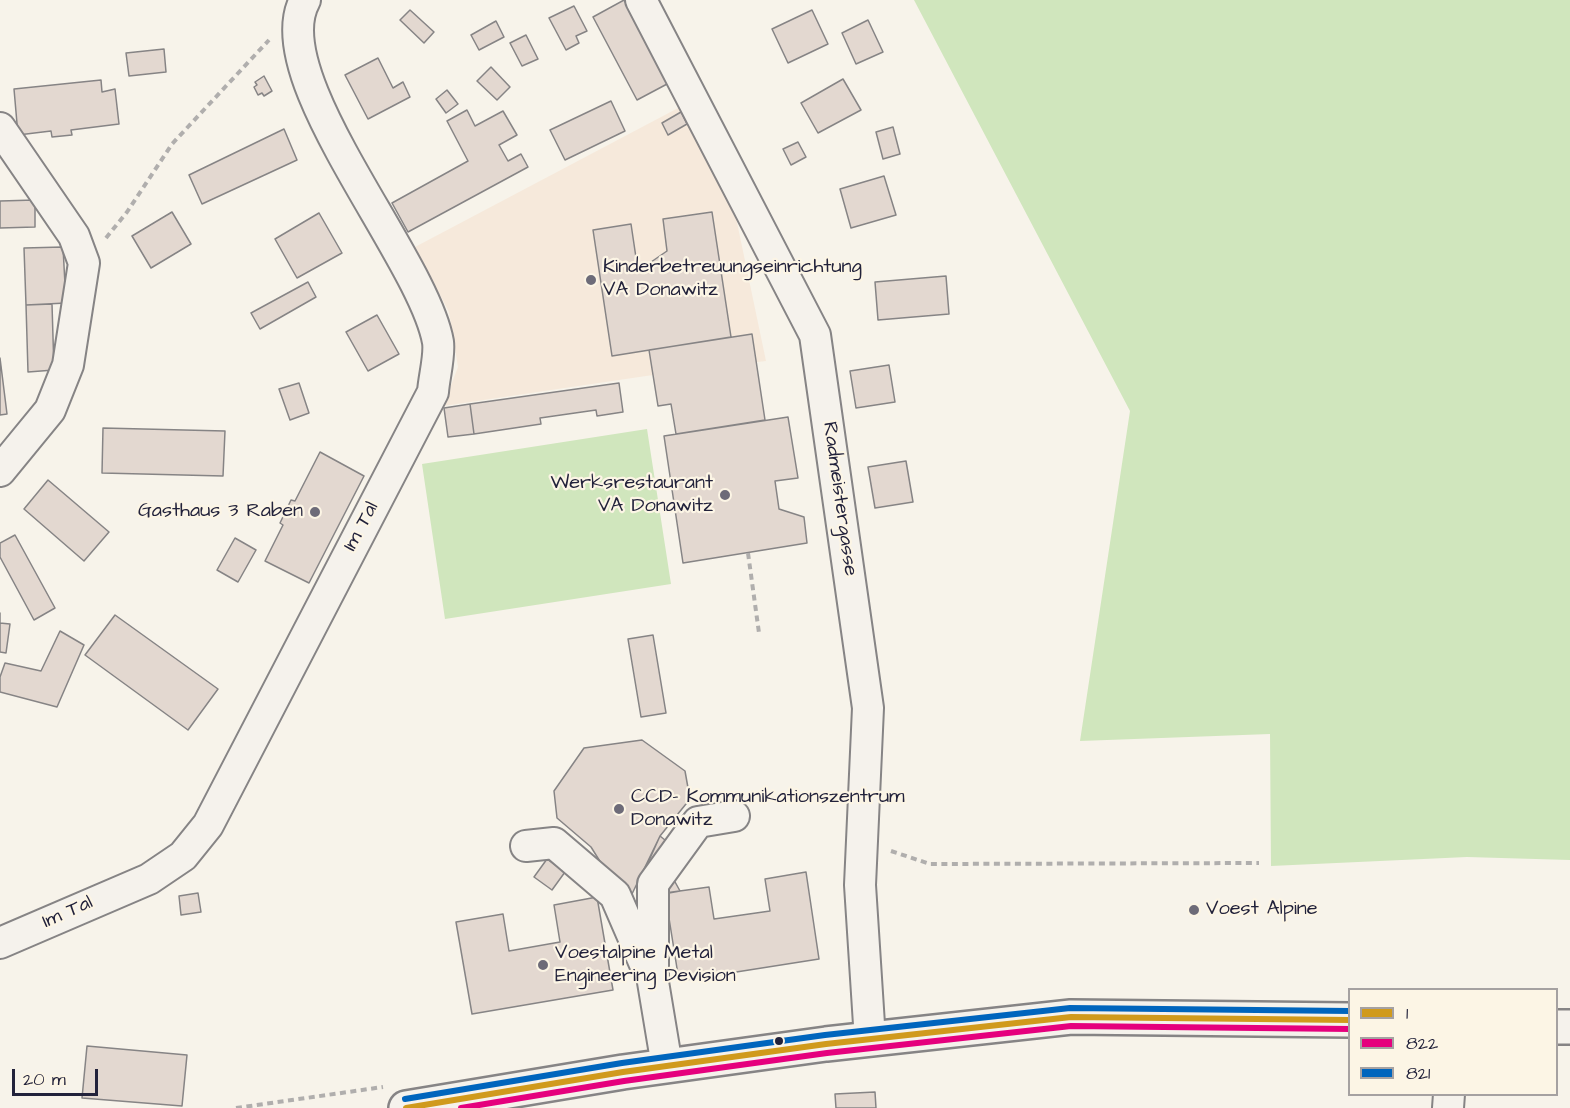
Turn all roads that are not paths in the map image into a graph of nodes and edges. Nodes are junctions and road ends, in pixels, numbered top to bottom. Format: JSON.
{"nodes":[{"id":1,"x":640,"y":0,"type":"edge"},
{"id":2,"x":304,"y":1,"type":"edge"},
{"id":3,"x":0,"y":128,"type":"edge"},
{"id":4,"x":0,"y":471,"type":"edge"},
{"id":5,"x":734,"y":816,"type":"dead end"},
{"id":6,"x":526,"y":846,"type":"dead end"},
{"id":7,"x":0,"y":943,"type":"edge"},
{"id":8,"x":653,"y":982,"type":"junction"},
{"id":9,"x":1348,"y":1020,"type":"edge"},
{"id":10,"x":870,"y":1040,"type":"junction"},
{"id":11,"x":668,"y":1066,"type":"junction"},
{"id":12,"x":406,"y":1108,"type":"edge"}],
"edges":[{"from":1,"to":10,"type":"street","name":"Radmeistergasse"},
{"from":2,"to":7,"type":"street","name":"Im Tal"},
{"from":3,"to":4,"type":"street"},
{"from":5,"to":8,"type":"street"},
{"from":6,"to":8,"type":"street"},
{"from":8,"to":11,"type":"street"},
{"from":9,"to":10,"type":"main road"},
{"from":10,"to":11,"type":"main road"},
{"from":11,"to":12,"type":"main road"}]}
